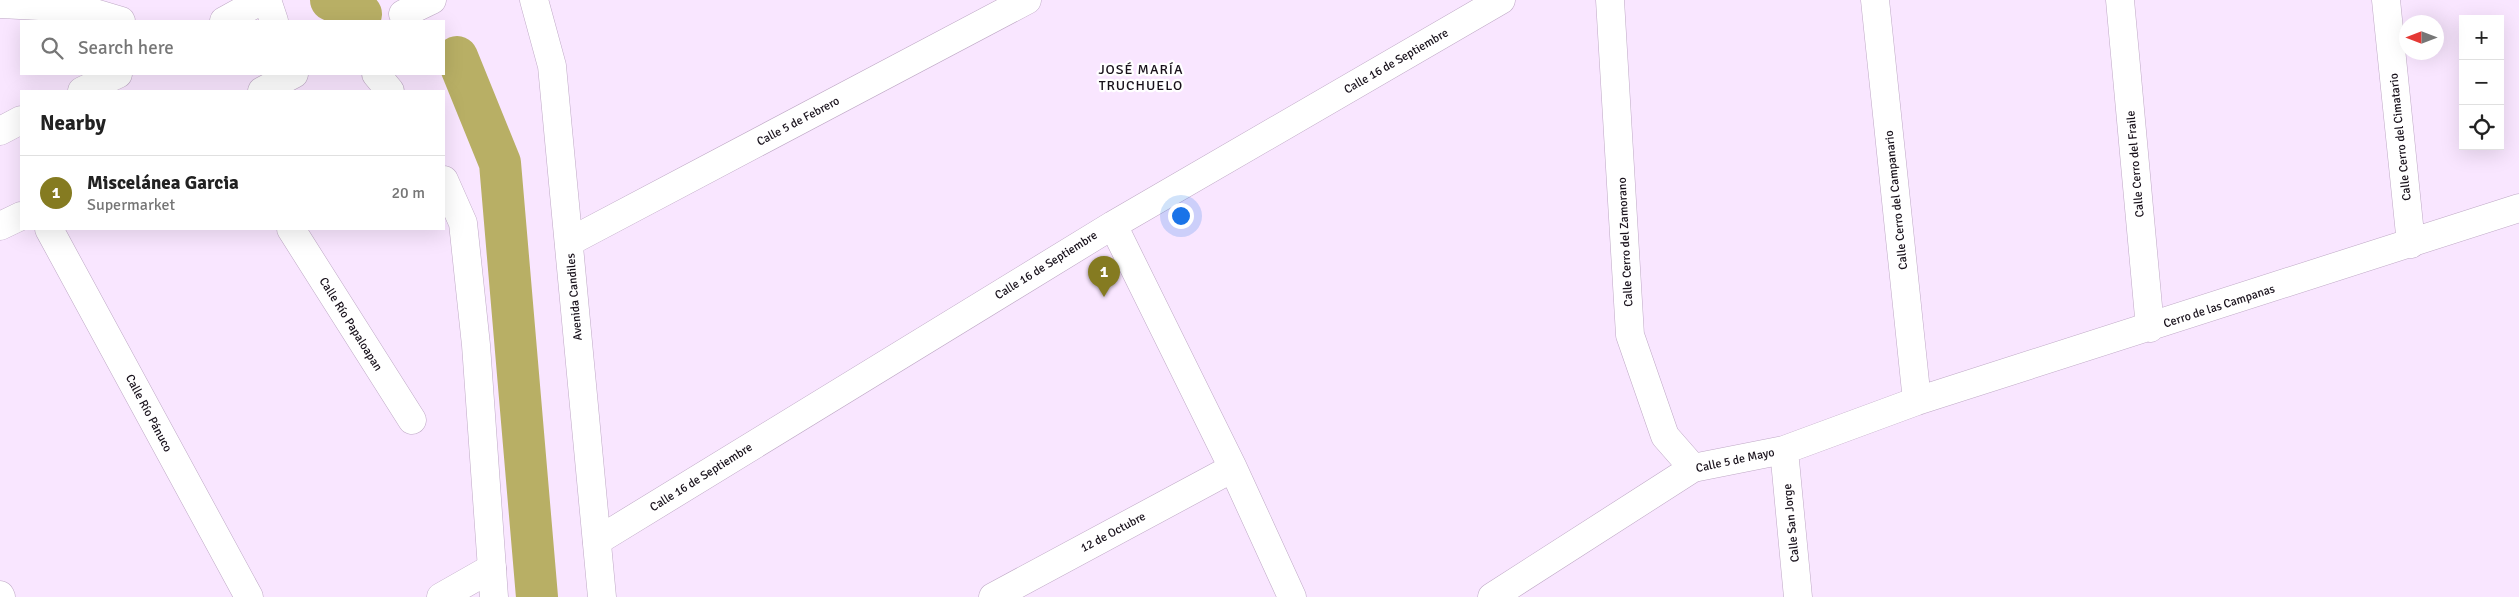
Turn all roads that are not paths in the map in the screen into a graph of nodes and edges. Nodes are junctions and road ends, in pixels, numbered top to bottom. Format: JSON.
{"nodes":[{"id":1,"x":262,"y":0,"type":"edge"},
{"id":2,"x":267,"y":0,"type":"edge"},
{"id":3,"x":432,"y":0,"type":"edge"},
{"id":4,"x":534,"y":0,"type":"edge"},
{"id":5,"x":1027,"y":0,"type":"edge"},
{"id":6,"x":1501,"y":0,"type":"edge"},
{"id":7,"x":1610,"y":0,"type":"edge"},
{"id":8,"x":1875,"y":0,"type":"edge"},
{"id":9,"x":2120,"y":0,"type":"edge"},
{"id":10,"x":2386,"y":0,"type":"edge"},
{"id":11,"x":0,"y":4,"type":"edge"},
{"id":12,"x":403,"y":12,"type":"edge"},
{"id":13,"x":118,"y":20,"type":"edge"},
{"id":14,"x":226,"y":20,"type":"edge"},
{"id":15,"x":274,"y":20,"type":"edge"},
{"id":16,"x":116,"y":75,"type":"edge"},
{"id":17,"x":292,"y":75,"type":"edge"},
{"id":18,"x":377,"y":75,"type":"edge"},
{"id":19,"x":84,"y":90,"type":"edge"},
{"id":20,"x":264,"y":90,"type":"edge"},
{"id":21,"x":389,"y":90,"type":"edge"},
{"id":22,"x":20,"y":121,"type":"edge"},
{"id":23,"x":0,"y":131,"type":"edge"},
{"id":24,"x":445,"y":182,"type":"edge"},
{"id":25,"x":2519,"y":208,"type":"edge"},
{"id":26,"x":20,"y":216,"type":"edge"},
{"id":27,"x":1113,"y":225,"type":"junction"},
{"id":28,"x":0,"y":226,"type":"edge"},
{"id":29,"x":291,"y":230,"type":"edge"},
{"id":30,"x":59,"y":232,"type":"edge"},
{"id":31,"x":569,"y":242,"type":"junction"},
{"id":32,"x":2411,"y":244,"type":"junction"},
{"id":33,"x":2150,"y":328,"type":"junction"},
{"id":34,"x":1917,"y":401,"type":"junction"},
{"id":35,"x":412,"y":420,"type":"dead end"},
{"id":36,"x":1784,"y":450,"type":"junction"},
{"id":37,"x":1233,"y":468,"type":"junction"},
{"id":38,"x":1693,"y":468,"type":"junction"},
{"id":39,"x":597,"y":541,"type":"junction"},
{"id":40,"x":492,"y":568,"type":"junction"},
{"id":41,"x":249,"y":597,"type":"edge"},
{"id":42,"x":441,"y":597,"type":"edge"},
{"id":43,"x":494,"y":597,"type":"edge"},
{"id":44,"x":602,"y":597,"type":"edge"},
{"id":45,"x":994,"y":597,"type":"edge"},
{"id":46,"x":1292,"y":597,"type":"edge"},
{"id":47,"x":1492,"y":597,"type":"edge"},
{"id":48,"x":1798,"y":597,"type":"edge"}],
"edges":[{"from":1,"to":14,"type":"street"},
{"from":2,"to":15,"type":"street"},
{"from":3,"to":12,"type":"street"},
{"from":4,"to":31,"type":"street","name":"Avenida Candiles"},
{"from":5,"to":31,"type":"street","name":"Calle 5 de Febrero"},
{"from":6,"to":27,"type":"street","name":"Calle 16 de Septiembre"},
{"from":7,"to":38,"type":"street","name":"Calle Cerro del Zamorano"},
{"from":8,"to":34,"type":"street","name":"Calle Cerro del Campanario"},
{"from":9,"to":33,"type":"street","name":"Calle Cerro del Fraile"},
{"from":10,"to":32,"type":"street","name":"Calle Cerro del Cimatario"},
{"from":11,"to":13,"type":"street"},
{"from":16,"to":19,"type":"street"},
{"from":17,"to":20,"type":"street"},
{"from":18,"to":21,"type":"street"},
{"from":22,"to":23,"type":"street"},
{"from":24,"to":40,"type":"street"},
{"from":25,"to":32,"type":"street","name":"Cerro de las Campanas"},
{"from":26,"to":28,"type":"street"},
{"from":27,"to":37,"type":"street"},
{"from":27,"to":39,"type":"street","name":"Calle 16 de Septiembre"},
{"from":29,"to":35,"type":"street","name":"Calle Río Papaloapan"},
{"from":30,"to":41,"type":"street","name":"Calle Río Pánuco"},
{"from":31,"to":39,"type":"street","name":"Avenida Candiles"},
{"from":32,"to":33,"type":"street","name":"Cerro de las Campanas"},
{"from":33,"to":34,"type":"street","name":"Cerro de las Campanas"},
{"from":34,"to":36,"type":"street","name":"Calle 5 de Mayo"},
{"from":36,"to":38,"type":"street","name":"Calle 5 de Mayo"},
{"from":36,"to":48,"type":"street","name":"Calle San Jorge"},
{"from":37,"to":45,"type":"street","name":"12 de Octubre"},
{"from":37,"to":46,"type":"street"},
{"from":38,"to":47,"type":"street","name":"Calle 5 de Mayo"},
{"from":39,"to":44,"type":"street","name":"Avenida Candiles"},
{"from":40,"to":42,"type":"street"},
{"from":40,"to":43,"type":"street"}]}
